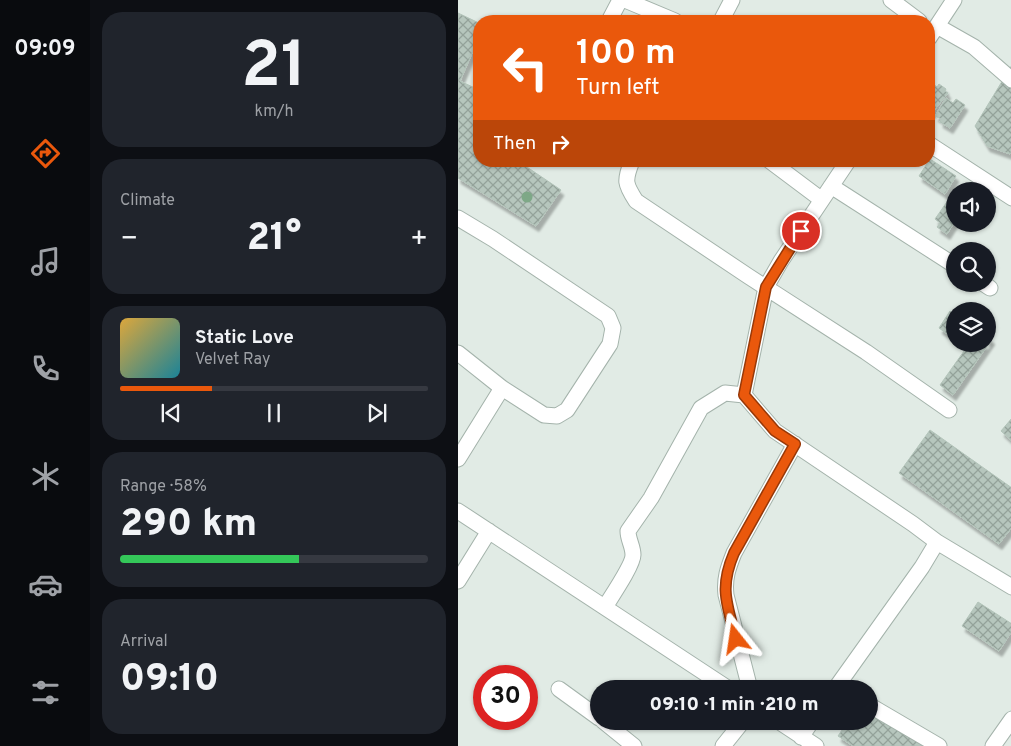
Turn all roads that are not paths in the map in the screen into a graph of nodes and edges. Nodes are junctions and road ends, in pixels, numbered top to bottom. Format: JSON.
{"nodes":[{"id":1,"x":620,"y":0,"type":"edge"},
{"id":2,"x":626,"y":0,"type":"edge"},
{"id":3,"x":732,"y":0,"type":"edge"},
{"id":4,"x":891,"y":0,"type":"edge"},
{"id":5,"x":954,"y":0,"type":"edge"},
{"id":6,"x":612,"y":15,"type":"edge"},
{"id":7,"x":661,"y":15,"type":"edge"},
{"id":8,"x":729,"y":15,"type":"edge"},
{"id":9,"x":911,"y":15,"type":"edge"},
{"id":10,"x":935,"y":27,"type":"edge"},
{"id":11,"x":935,"y":32,"type":"edge"},
{"id":12,"x":1012,"y":80,"type":"edge"},
{"id":13,"x":935,"y":148,"type":"edge"},
{"id":14,"x":630,"y":167,"type":"edge"},
{"id":15,"x":778,"y":167,"type":"edge"},
{"id":16,"x":844,"y":167,"type":"edge"},
{"id":17,"x":831,"y":186,"type":"junction"},
{"id":18,"x":1012,"y":198,"type":"edge"},
{"id":19,"x":822,"y":200,"type":"junction"},
{"id":20,"x":458,"y":218,"type":"edge"},
{"id":21,"x":946,"y":260,"type":"edge"},
{"id":22,"x":766,"y":287,"type":"junction"},
{"id":23,"x":458,"y":353,"type":"edge"},
{"id":24,"x":502,"y":388,"type":"junction"},
{"id":25,"x":744,"y":395,"type":"junction"},
{"id":26,"x":949,"y":410,"type":"dead end"},
{"id":27,"x":795,"y":444,"type":"junction"},
{"id":28,"x":458,"y":459,"type":"edge"},
{"id":29,"x":458,"y":511,"type":"edge"},
{"id":30,"x":489,"y":531,"type":"junction"},
{"id":31,"x":937,"y":542,"type":"junction"},
{"id":32,"x":458,"y":581,"type":"edge"},
{"id":33,"x":1012,"y":587,"type":"edge"},
{"id":34,"x":604,"y":607,"type":"junction"},
{"id":35,"x":715,"y":680,"type":"edge"},
{"id":36,"x":748,"y":680,"type":"edge"},
{"id":37,"x":844,"y":680,"type":"edge"},
{"id":38,"x":559,"y":689,"type":"dead end"},
{"id":39,"x":878,"y":710,"type":"edge"},
{"id":40,"x":590,"y":711,"type":"edge"},
{"id":41,"x":1012,"y":719,"type":"edge"},
{"id":42,"x":614,"y":730,"type":"edge"},
{"id":43,"x":736,"y":730,"type":"edge"},
{"id":44,"x":791,"y":730,"type":"edge"},
{"id":45,"x":806,"y":730,"type":"edge"},
{"id":46,"x":801,"y":737,"type":"junction"},
{"id":47,"x":634,"y":746,"type":"edge"},
{"id":48,"x":724,"y":746,"type":"edge"},
{"id":49,"x":816,"y":746,"type":"edge"},
{"id":50,"x":939,"y":746,"type":"edge"},
{"id":51,"x":993,"y":746,"type":"edge"}],
"edges":[{"from":1,"to":6,"type":"street"},
{"from":2,"to":7,"type":"street"},
{"from":3,"to":8,"type":"street"},
{"from":4,"to":9,"type":"street"},
{"from":5,"to":10,"type":"street"},
{"from":11,"to":12,"type":"street"},
{"from":13,"to":18,"type":"street"},
{"from":14,"to":22,"type":"street"},
{"from":15,"to":19,"type":"street"},
{"from":16,"to":17,"type":"street"},
{"from":17,"to":19,"type":"street"},
{"from":17,"to":21,"type":"street"},
{"from":19,"to":22,"type":"street"},
{"from":20,"to":24,"type":"street"},
{"from":22,"to":25,"type":"street"},
{"from":22,"to":26,"type":"street"},
{"from":23,"to":24,"type":"street"},
{"from":24,"to":28,"type":"street"},
{"from":25,"to":27,"type":"street"},
{"from":25,"to":34,"type":"street"},
{"from":27,"to":31,"type":"street"},
{"from":27,"to":36,"type":"street"},
{"from":29,"to":30,"type":"street"},
{"from":30,"to":32,"type":"street"},
{"from":30,"to":34,"type":"street"},
{"from":31,"to":33,"type":"street"},
{"from":31,"to":37,"type":"street"},
{"from":34,"to":35,"type":"street"},
{"from":38,"to":40,"type":"street"},
{"from":39,"to":50,"type":"street"},
{"from":41,"to":51,"type":"street"},
{"from":42,"to":47,"type":"street"},
{"from":43,"to":48,"type":"street"},
{"from":44,"to":46,"type":"street"},
{"from":45,"to":46,"type":"street"},
{"from":46,"to":49,"type":"street"}]}
